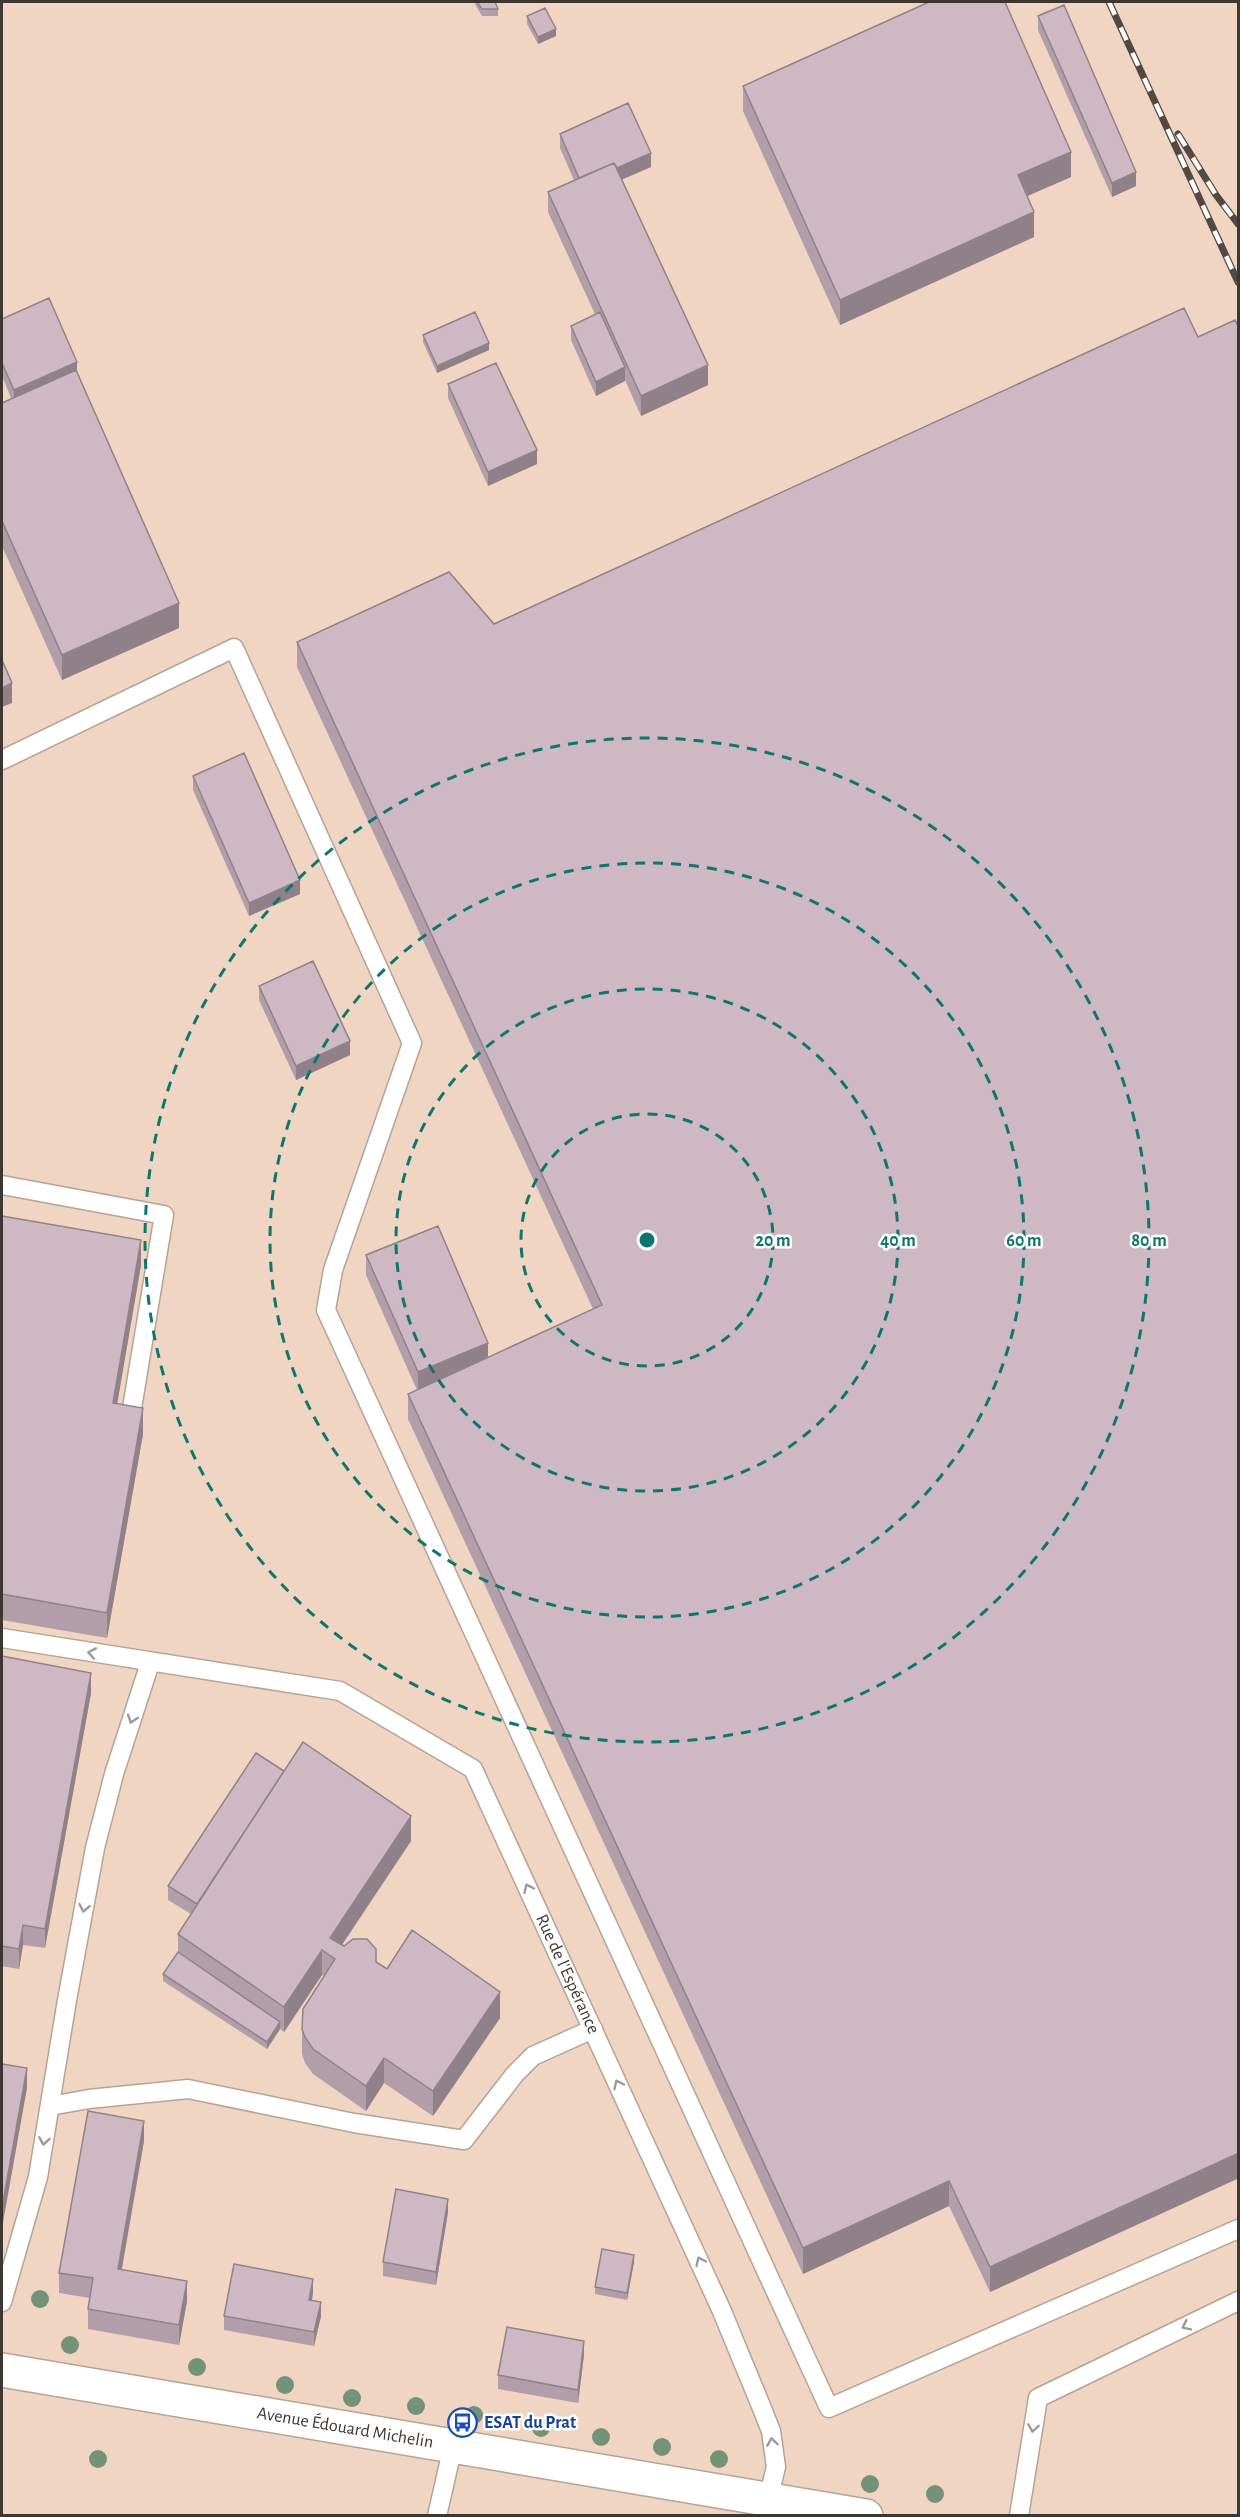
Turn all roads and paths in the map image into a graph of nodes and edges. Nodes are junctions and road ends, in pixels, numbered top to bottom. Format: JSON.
{"nodes":[{"id":1,"x":2,"y":760,"type":"edge"},
{"id":2,"x":2,"y":1185,"type":"edge"},
{"id":3,"x":132,"y":1408,"type":"edge"},
{"id":4,"x":2,"y":1638,"type":"edge"},
{"id":5,"x":150,"y":1663,"type":"junction"},
{"id":6,"x":593,"y":2029,"type":"junction"},
{"id":7,"x":50,"y":2106,"type":"junction"},
{"id":8,"x":1239,"y":2229,"type":"edge"},
{"id":9,"x":1239,"y":2301,"type":"edge"},
{"id":10,"x":2,"y":2302,"type":"edge"},
{"id":11,"x":2,"y":2370,"type":"edge"},
{"id":12,"x":453,"y":2446,"type":"junction"},
{"id":13,"x":768,"y":2499,"type":"junction"},
{"id":14,"x":437,"y":2516,"type":"edge"},
{"id":15,"x":866,"y":2516,"type":"edge"},
{"id":16,"x":1019,"y":2516,"type":"edge"}],
"edges":[{"from":1,"to":8,"type":"lane"},
{"from":2,"to":3,"type":"lane"},
{"from":5,"to":4,"type":"lane","name":"Rue de l'Espérance","one_way":true},
{"from":6,"to":5,"type":"lane","name":"Rue de l'Espérance","one_way":true},
{"from":5,"to":7,"type":"lane","one_way":true},
{"from":6,"to":7,"type":"lane"},
{"from":13,"to":6,"type":"lane","name":"Rue de l'Espérance","one_way":true},
{"from":7,"to":10,"type":"lane","one_way":true},
{"from":9,"to":16,"type":"lane","one_way":true},
{"from":11,"to":12,"type":"main road","name":"Avenue Édouard Michelin"},
{"from":12,"to":13,"type":"main road","name":"Avenue Édouard Michelin"},
{"from":12,"to":14,"type":"lane"},
{"from":13,"to":15,"type":"main road","name":"Avenue Édouard Michelin"}]}
